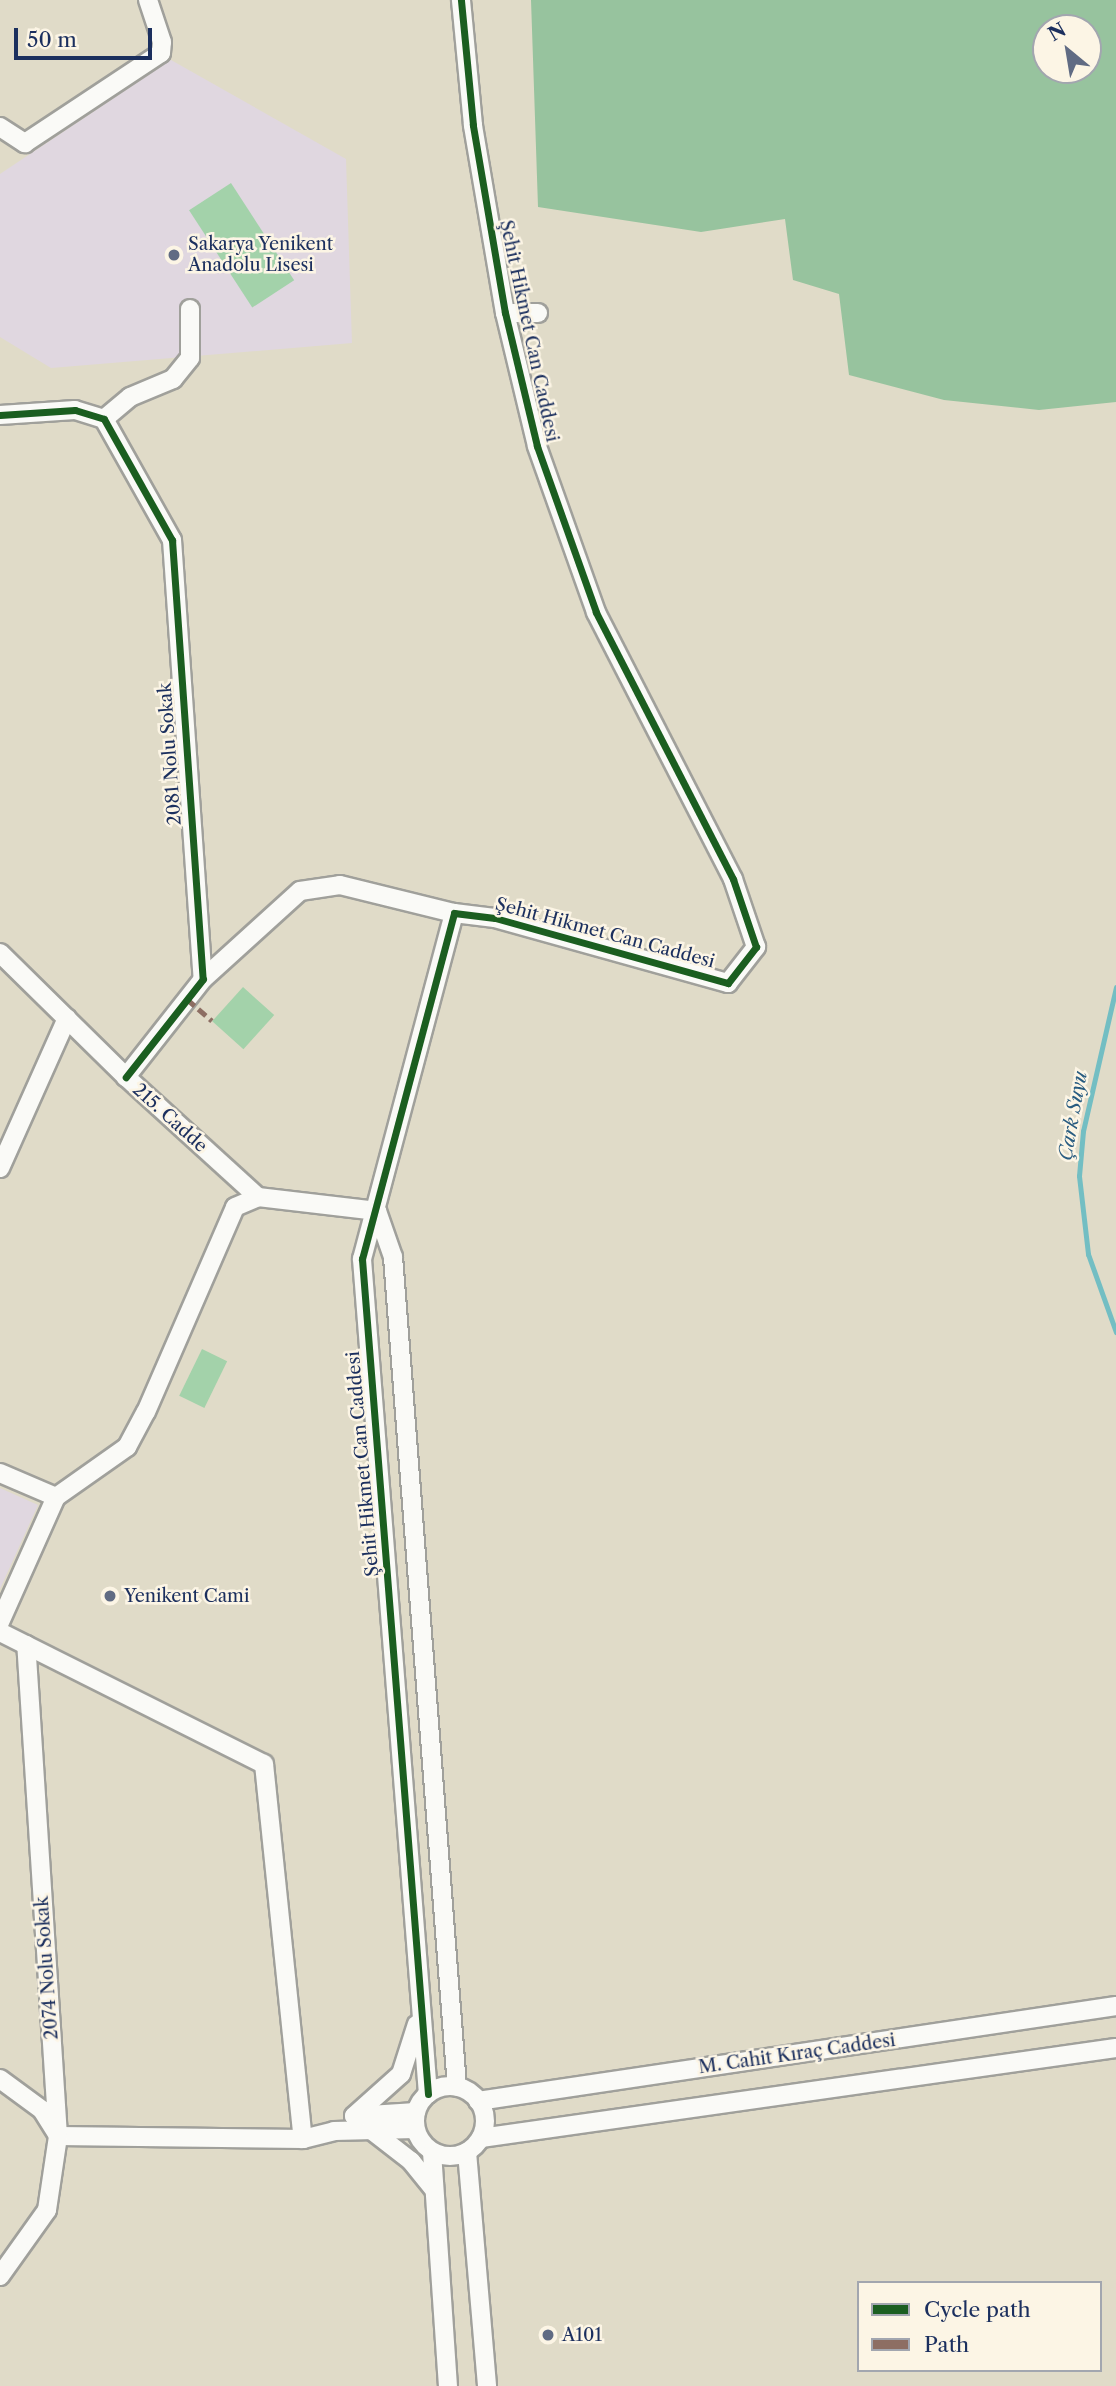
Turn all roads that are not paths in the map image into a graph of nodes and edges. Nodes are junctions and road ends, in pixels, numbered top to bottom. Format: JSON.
{"nodes":[{"id":1,"x":148,"y":0,"type":"edge"},
{"id":2,"x":461,"y":0,"type":"edge"},
{"id":3,"x":0,"y":127,"type":"edge"},
{"id":4,"x":190,"y":309,"type":"dead end"},
{"id":5,"x":505,"y":313,"type":"junction"},
{"id":6,"x":538,"y":313,"type":"dead end"},
{"id":7,"x":0,"y":415,"type":"edge"},
{"id":8,"x":104,"y":419,"type":"junction"},
{"id":9,"x":454,"y":913,"type":"junction"},
{"id":10,"x":0,"y":953,"type":"edge"},
{"id":11,"x":204,"y":979,"type":"junction"},
{"id":12,"x":67,"y":1018,"type":"junction"},
{"id":13,"x":126,"y":1077,"type":"junction"},
{"id":14,"x":0,"y":1168,"type":"edge"},
{"id":15,"x":258,"y":1197,"type":"junction"},
{"id":16,"x":377,"y":1211,"type":"junction"},
{"id":17,"x":0,"y":1473,"type":"edge"},
{"id":18,"x":56,"y":1497,"type":"junction"},
{"id":19,"x":0,"y":1622,"type":"edge"},
{"id":20,"x":0,"y":1632,"type":"edge"},
{"id":21,"x":26,"y":1645,"type":"junction"},
{"id":22,"x":1116,"y":2006,"type":"edge"},
{"id":23,"x":419,"y":2017,"type":"junction"},
{"id":24,"x":1116,"y":2049,"type":"edge"},
{"id":25,"x":0,"y":2079,"type":"edge"},
{"id":26,"x":457,"y":2087,"type":"junction"},
{"id":27,"x":428,"y":2094,"type":"junction"},
{"id":28,"x":478,"y":2101,"type":"junction"},
{"id":29,"x":354,"y":2116,"type":"junction"},
{"id":30,"x":416,"y":2120,"type":"junction"},
{"id":31,"x":371,"y":2130,"type":"junction"},
{"id":32,"x":334,"y":2131,"type":"junction"},
{"id":33,"x":58,"y":2136,"type":"junction"},
{"id":34,"x":303,"y":2138,"type":"junction"},
{"id":35,"x":481,"y":2138,"type":"junction"},
{"id":36,"x":432,"y":2152,"type":"junction"},
{"id":37,"x":467,"y":2152,"type":"junction"},
{"id":38,"x":434,"y":2189,"type":"junction"},
{"id":39,"x":0,"y":2276,"type":"edge"},
{"id":40,"x":448,"y":2386,"type":"edge"},
{"id":41,"x":487,"y":2386,"type":"edge"}],
"edges":[{"from":1,"to":3,"type":"street"},
{"from":2,"to":5,"type":"street","name":"Şehit Hikmet Can Caddesi"},
{"from":4,"to":8,"type":"street"},
{"from":5,"to":6,"type":"street"},
{"from":5,"to":9,"type":"street","name":"Şehit Hikmet Can Caddesi"},
{"from":7,"to":8,"type":"street"},
{"from":8,"to":11,"type":"street","name":"2081 Nolu Sokak"},
{"from":9,"to":11,"type":"street"},
{"from":9,"to":16,"type":"street","name":"Şehit Hikmet Can Caddesi"},
{"from":10,"to":12,"type":"street","name":"215. Cadde"},
{"from":11,"to":13,"type":"street"},
{"from":12,"to":13,"type":"street","name":"215. Cadde"},
{"from":12,"to":14,"type":"street"},
{"from":13,"to":15,"type":"street","name":"215. Cadde"},
{"from":15,"to":16,"type":"street"},
{"from":15,"to":18,"type":"street"},
{"from":16,"to":23,"type":"street","name":"Şehit Hikmet Can Caddesi"},
{"from":16,"to":26,"type":"street"},
{"from":17,"to":18,"type":"street"},
{"from":18,"to":19,"type":"street"},
{"from":20,"to":21,"type":"street"},
{"from":21,"to":33,"type":"street","name":"2074 Nolu Sokak"},
{"from":21,"to":34,"type":"street"},
{"from":22,"to":28,"type":"street","name":"M. Cahit Kıraç Caddesi"},
{"from":23,"to":27,"type":"street","name":"Şehit Hikmet Can Caddesi"},
{"from":23,"to":29,"type":"street"},
{"from":24,"to":35,"type":"street"},
{"from":25,"to":33,"type":"street"},
{"from":26,"to":27,"type":"street"},
{"from":26,"to":28,"type":"street"},
{"from":27,"to":30,"type":"street"},
{"from":28,"to":35,"type":"street"},
{"from":29,"to":30,"type":"street"},
{"from":29,"to":32,"type":"street"},
{"from":30,"to":31,"type":"street"},
{"from":30,"to":36,"type":"street"},
{"from":31,"to":32,"type":"street"},
{"from":31,"to":38,"type":"street"},
{"from":32,"to":34,"type":"street"},
{"from":33,"to":34,"type":"street"},
{"from":33,"to":39,"type":"street","name":"2074 Nolu Sokak"},
{"from":35,"to":37,"type":"street"},
{"from":36,"to":37,"type":"street"},
{"from":36,"to":38,"type":"street"},
{"from":37,"to":41,"type":"street"},
{"from":38,"to":40,"type":"street"}]}
